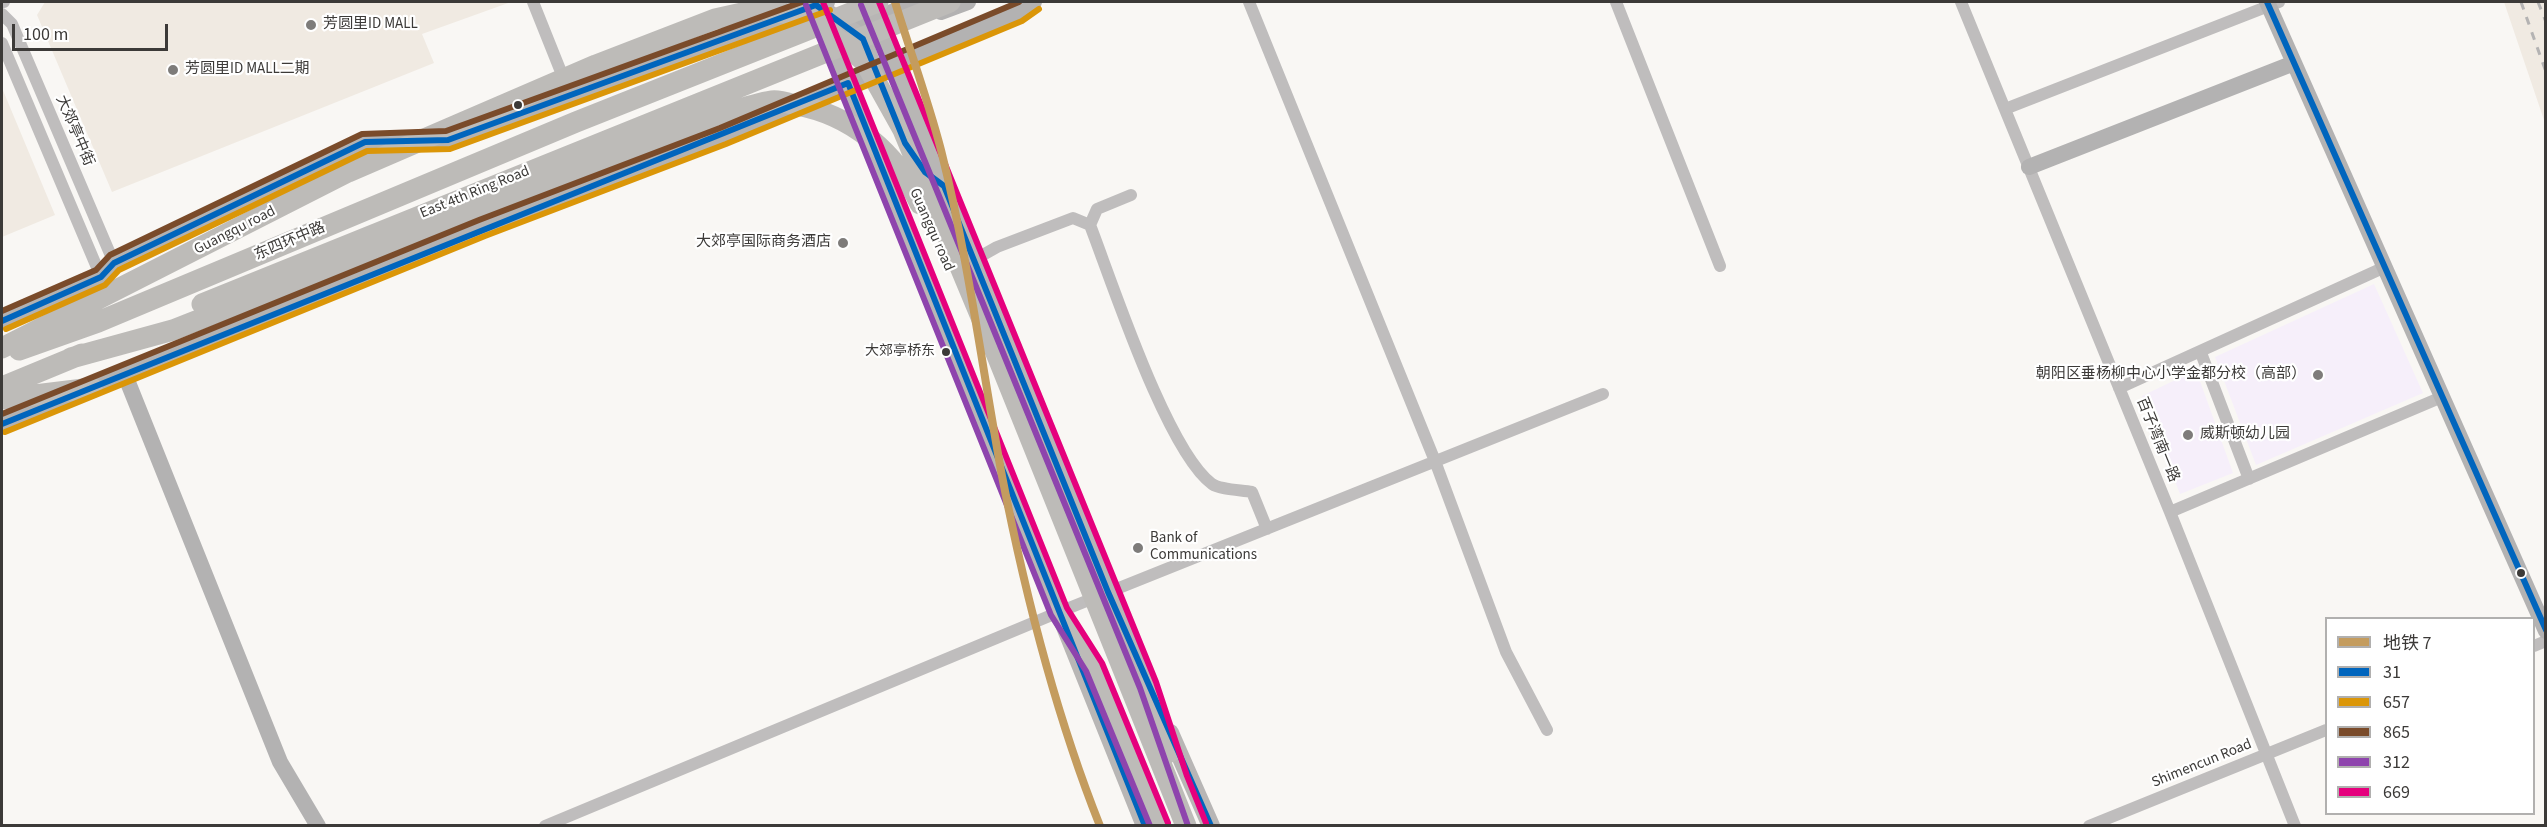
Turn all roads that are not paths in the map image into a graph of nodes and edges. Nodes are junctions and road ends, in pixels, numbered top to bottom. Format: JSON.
{"nodes":[{"id":1,"x":534,"y":2,"type":"edge"},
{"id":2,"x":918,"y":2,"type":"edge"},
{"id":3,"x":950,"y":2,"type":"edge"},
{"id":4,"x":968,"y":2,"type":"edge"},
{"id":5,"x":1034,"y":2,"type":"edge"},
{"id":6,"x":1249,"y":2,"type":"edge"},
{"id":7,"x":1616,"y":2,"type":"edge"},
{"id":8,"x":1961,"y":2,"type":"edge"},
{"id":9,"x":819,"y":3,"type":"edge"},
{"id":10,"x":2272,"y":3,"type":"edge"},
{"id":11,"x":874,"y":7,"type":"edge"},
{"id":12,"x":2,"y":14,"type":"edge"},
{"id":13,"x":860,"y":35,"type":"junction"},
{"id":14,"x":884,"y":35,"type":"junction"},
{"id":15,"x":2,"y":43,"type":"edge"},
{"id":16,"x":832,"y":46,"type":"junction"},
{"id":17,"x":2295,"y":63,"type":"junction"},
{"id":18,"x":895,"y":64,"type":"junction"},
{"id":19,"x":875,"y":72,"type":"junction"},
{"id":20,"x":848,"y":83,"type":"junction"},
{"id":21,"x":570,"y":94,"type":"junction"},
{"id":22,"x":2005,"y":109,"type":"junction"},
{"id":23,"x":905,"y":143,"type":"junction"},
{"id":24,"x":2029,"y":167,"type":"junction"},
{"id":25,"x":944,"y":186,"type":"junction"},
{"id":26,"x":1131,"y":195,"type":"dead end"},
{"id":27,"x":1090,"y":225,"type":"junction"},
{"id":28,"x":974,"y":260,"type":"joint"},
{"id":29,"x":114,"y":264,"type":"junction"},
{"id":30,"x":1720,"y":266,"type":"dead end"},
{"id":31,"x":2385,"y":267,"type":"junction"},
{"id":32,"x":100,"y":277,"type":"junction"},
{"id":33,"x":2,"y":321,"type":"edge"},
{"id":34,"x":2,"y":348,"type":"edge"},
{"id":35,"x":2201,"y":353,"type":"junction"},
{"id":36,"x":2,"y":356,"type":"edge"},
{"id":37,"x":71,"y":358,"type":"junction"},
{"id":38,"x":125,"y":375,"type":"junction"},
{"id":39,"x":2,"y":387,"type":"edge"},
{"id":40,"x":92,"y":388,"type":"junction"},
{"id":41,"x":2120,"y":388,"type":"junction"},
{"id":42,"x":1603,"y":394,"type":"dead end"},
{"id":43,"x":2442,"y":397,"type":"junction"},
{"id":44,"x":2,"y":399,"type":"edge"},
{"id":45,"x":2,"y":424,"type":"edge"},
{"id":46,"x":1435,"y":461,"type":"junction"},
{"id":47,"x":2249,"y":479,"type":"junction"},
{"id":48,"x":2170,"y":512,"type":"junction"},
{"id":49,"x":1267,"y":529,"type":"junction"},
{"id":50,"x":1108,"y":592,"type":"junction"},
{"id":51,"x":1059,"y":612,"type":"junction"},
{"id":52,"x":2546,"y":632,"type":"edge"},
{"id":53,"x":1148,"y":685,"type":"junction"},
{"id":54,"x":1547,"y":730,"type":"dead end"},
{"id":55,"x":2325,"y":730,"type":"edge"},
{"id":56,"x":2267,"y":754,"type":"junction"},
{"id":57,"x":318,"y":825,"type":"edge"},
{"id":58,"x":545,"y":825,"type":"edge"},
{"id":59,"x":1145,"y":825,"type":"edge"},
{"id":60,"x":1160,"y":825,"type":"edge"},
{"id":61,"x":1172,"y":825,"type":"edge"},
{"id":62,"x":1186,"y":825,"type":"edge"},
{"id":63,"x":1198,"y":825,"type":"edge"},
{"id":64,"x":1211,"y":825,"type":"edge"},
{"id":65,"x":2089,"y":825,"type":"edge"},
{"id":66,"x":2295,"y":825,"type":"edge"}],
"edges":[{"from":1,"to":21,"type":"street"},
{"from":2,"to":11,"type":"main road"},
{"from":3,"to":37,"type":"highway","name":"East 4th Ring Road"},
{"from":4,"to":14,"type":"main road"},
{"from":5,"to":18,"type":"main road"},
{"from":6,"to":46,"type":"street"},
{"from":7,"to":30,"type":"street"},
{"from":8,"to":22,"type":"street","name":"百子湾南一路"},
{"from":9,"to":13,"type":"main road"},
{"from":9,"to":16,"type":"main road"},
{"from":9,"to":21,"type":"main road"},
{"from":10,"to":17,"type":"main road"},
{"from":10,"to":22,"type":"street"},
{"from":11,"to":13,"type":"main road"},
{"from":11,"to":14,"type":"main road"},
{"from":11,"to":36,"type":"highway","name":"东四环中路"},
{"from":12,"to":29,"type":"street","name":"大郊亭中街"},
{"from":13,"to":14,"type":"main road"},
{"from":13,"to":16,"type":"main road"},
{"from":13,"to":19,"type":"main road"},
{"from":14,"to":18,"type":"main road"},
{"from":15,"to":32,"type":"street"},
{"from":16,"to":20,"type":"main road"},
{"from":17,"to":24,"type":"main road"},
{"from":17,"to":31,"type":"main road"},
{"from":18,"to":19,"type":"main road"},
{"from":18,"to":25,"type":"main road"},
{"from":19,"to":20,"type":"main road"},
{"from":19,"to":23,"type":"main road"},
{"from":20,"to":38,"type":"main road"},
{"from":20,"to":51,"type":"main road"},
{"from":21,"to":29,"type":"main road"},
{"from":22,"to":24,"type":"street","name":"百子湾南一路"},
{"from":23,"to":25,"type":"main road"},
{"from":23,"to":28,"type":"main road"},
{"from":24,"to":41,"type":"street","name":"百子湾南一路"},
{"from":25,"to":50,"type":"main road"},
{"from":26,"to":27,"type":"street"},
{"from":27,"to":28,"type":"street"},
{"from":27,"to":49,"type":"street"},
{"from":29,"to":32,"type":"main road"},
{"from":31,"to":35,"type":"street"},
{"from":31,"to":43,"type":"main road"},
{"from":32,"to":33,"type":"main road"},
{"from":34,"to":62,"type":"highway","name":"Guangqu road"},
{"from":35,"to":41,"type":"street"},
{"from":35,"to":47,"type":"street"},
{"from":37,"to":39,"type":"highway","name":"East 4th Ring Road"},
{"from":37,"to":61,"type":"highway","name":"Guangqu road"},
{"from":38,"to":40,"type":"main road"},
{"from":38,"to":57,"type":"main road"},
{"from":40,"to":44,"type":"highway"},
{"from":40,"to":45,"type":"main road"},
{"from":41,"to":48,"type":"street","name":"百子湾南一路"},
{"from":42,"to":46,"type":"street"},
{"from":43,"to":47,"type":"street"},
{"from":43,"to":52,"type":"main road"},
{"from":46,"to":49,"type":"street"},
{"from":46,"to":54,"type":"street"},
{"from":47,"to":48,"type":"street"},
{"from":48,"to":56,"type":"street","name":"百子湾南一路"},
{"from":49,"to":50,"type":"street"},
{"from":50,"to":51,"type":"street"},
{"from":50,"to":53,"type":"main road"},
{"from":51,"to":58,"type":"street"},
{"from":51,"to":59,"type":"main road"},
{"from":51,"to":60,"type":"highway"},
{"from":53,"to":63,"type":"highway"},
{"from":53,"to":64,"type":"main road"},
{"from":55,"to":56,"type":"street","name":"Shimencun Road"},
{"from":56,"to":65,"type":"street","name":"Shimencun Road"},
{"from":56,"to":66,"type":"street","name":"百子湾南一路"}]}
